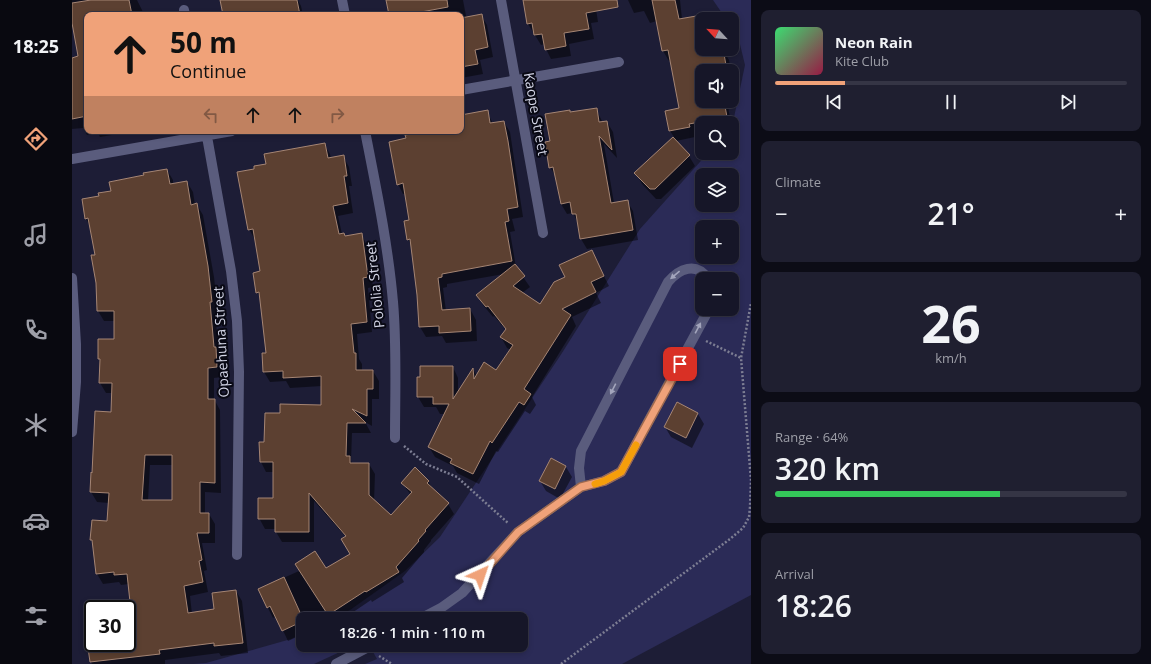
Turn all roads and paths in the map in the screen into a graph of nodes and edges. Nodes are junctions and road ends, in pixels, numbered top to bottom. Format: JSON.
{"nodes":[{"id":1,"x":342,"y":0,"type":"edge"},
{"id":2,"x":501,"y":0,"type":"edge"},
{"id":3,"x":344,"y":12,"type":"edge"},
{"id":4,"x":620,"y":62,"type":"dead end"},
{"id":5,"x":516,"y":80,"type":"junction"},
{"id":6,"x":464,"y":89,"type":"edge"},
{"id":7,"x":201,"y":134,"type":"edge"},
{"id":8,"x":206,"y":134,"type":"edge"},
{"id":9,"x":366,"y":134,"type":"edge"},
{"id":10,"x":72,"y":159,"type":"edge"},
{"id":11,"x":543,"y":233,"type":"dead end"},
{"id":12,"x":700,"y":272,"type":"edge"},
{"id":13,"x":72,"y":278,"type":"edge"},
{"id":14,"x":751,"y":303,"type":"edge"},
{"id":15,"x":705,"y":316,"type":"edge"},
{"id":16,"x":694,"y":336,"type":"junction"},
{"id":17,"x":741,"y":358,"type":"junction"},
{"id":18,"x":72,"y":432,"type":"edge"},
{"id":19,"x":395,"y":438,"type":"joint"},
{"id":20,"x":581,"y":487,"type":"junction"},
{"id":21,"x":518,"y":532,"type":"junction"},
{"id":22,"x":237,"y":555,"type":"dead end"},
{"id":23,"x":433,"y":612,"type":"edge"},
{"id":24,"x":359,"y":652,"type":"edge"},
{"id":25,"x":378,"y":655,"type":"dead end"},
{"id":26,"x":336,"y":664,"type":"edge"},
{"id":27,"x":392,"y":664,"type":"edge"},
{"id":28,"x":561,"y":664,"type":"edge"}],
"edges":[{"from":1,"to":3,"type":"street"},
{"from":2,"to":5,"type":"street","name":"Kaope Street"},
{"from":4,"to":5,"type":"street"},
{"from":5,"to":6,"type":"street"},
{"from":5,"to":11,"type":"street","name":"Kaope Street"},
{"from":7,"to":10,"type":"street"},
{"from":8,"to":22,"type":"street","name":"Opaehuna Street"},
{"from":9,"to":19,"type":"street","name":"Pololia Street"},
{"from":12,"to":20,"type":"street","one_way":true},
{"from":13,"to":18,"type":"street"},
{"from":14,"to":17,"type":"path"},
{"from":16,"to":15,"type":"street","one_way":true},
{"from":16,"to":17,"type":"path"},
{"from":16,"to":20,"type":"street"},
{"from":17,"to":28,"type":"path"},
{"from":19,"to":21,"type":"path"},
{"from":20,"to":21,"type":"street"},
{"from":21,"to":23,"type":"street"},
{"from":24,"to":26,"type":"street"},
{"from":25,"to":27,"type":"path"}]}
